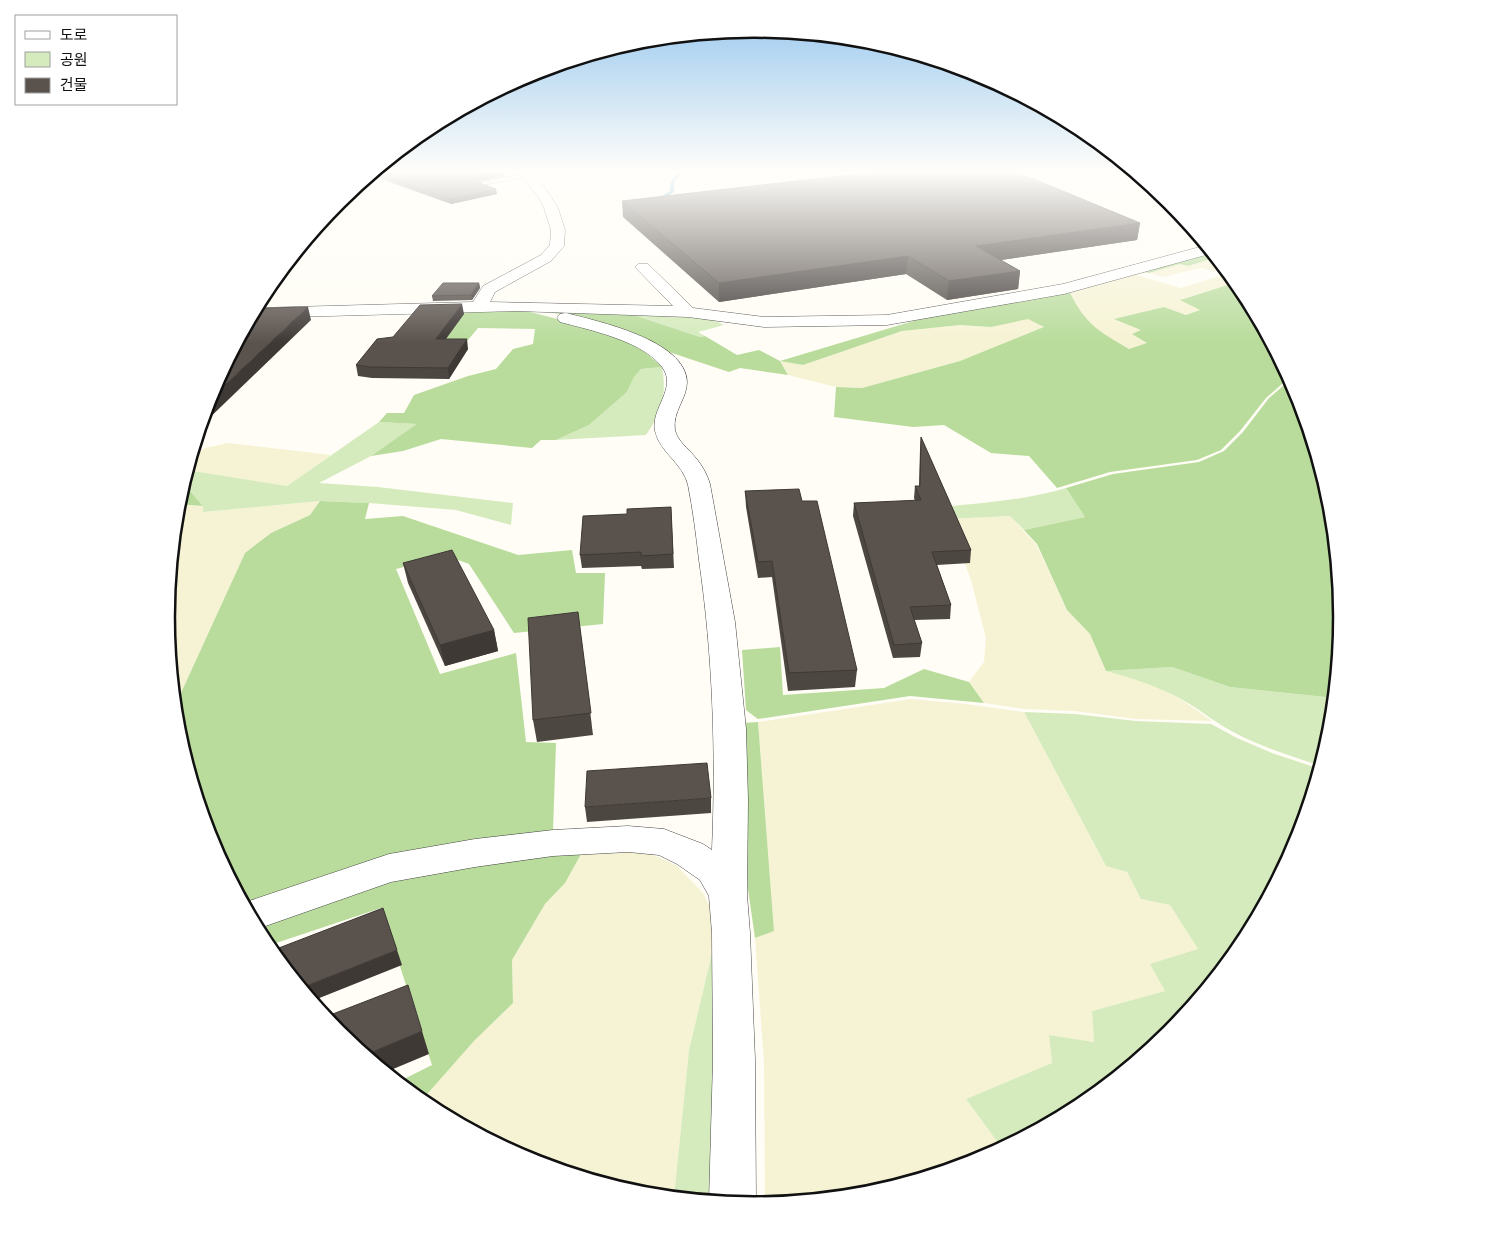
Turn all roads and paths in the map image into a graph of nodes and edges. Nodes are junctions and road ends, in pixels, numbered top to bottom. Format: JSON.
{"nodes":[{"id":1,"x":557,"y":228,"type":"edge"},
{"id":2,"x":1203,"y":251,"type":"edge"},
{"id":3,"x":643,"y":267,"type":"dead end"},
{"id":4,"x":516,"y":306,"type":"junction"},
{"id":5,"x":479,"y":307,"type":"junction"},
{"id":6,"x":688,"y":312,"type":"junction"},
{"id":7,"x":261,"y":314,"type":"edge"},
{"id":8,"x":728,"y":895,"type":"junction"},
{"id":9,"x":257,"y":914,"type":"edge"},
{"id":10,"x":733,"y":1195,"type":"edge"}],
"edges":[{"from":1,"to":5,"type":"street"},
{"from":2,"to":6,"type":"street"},
{"from":3,"to":6,"type":"street"},
{"from":4,"to":5,"type":"street"},
{"from":4,"to":6,"type":"street"},
{"from":4,"to":8,"type":"street"},
{"from":5,"to":7,"type":"street"},
{"from":8,"to":9,"type":"street"},
{"from":8,"to":10,"type":"street"}]}
